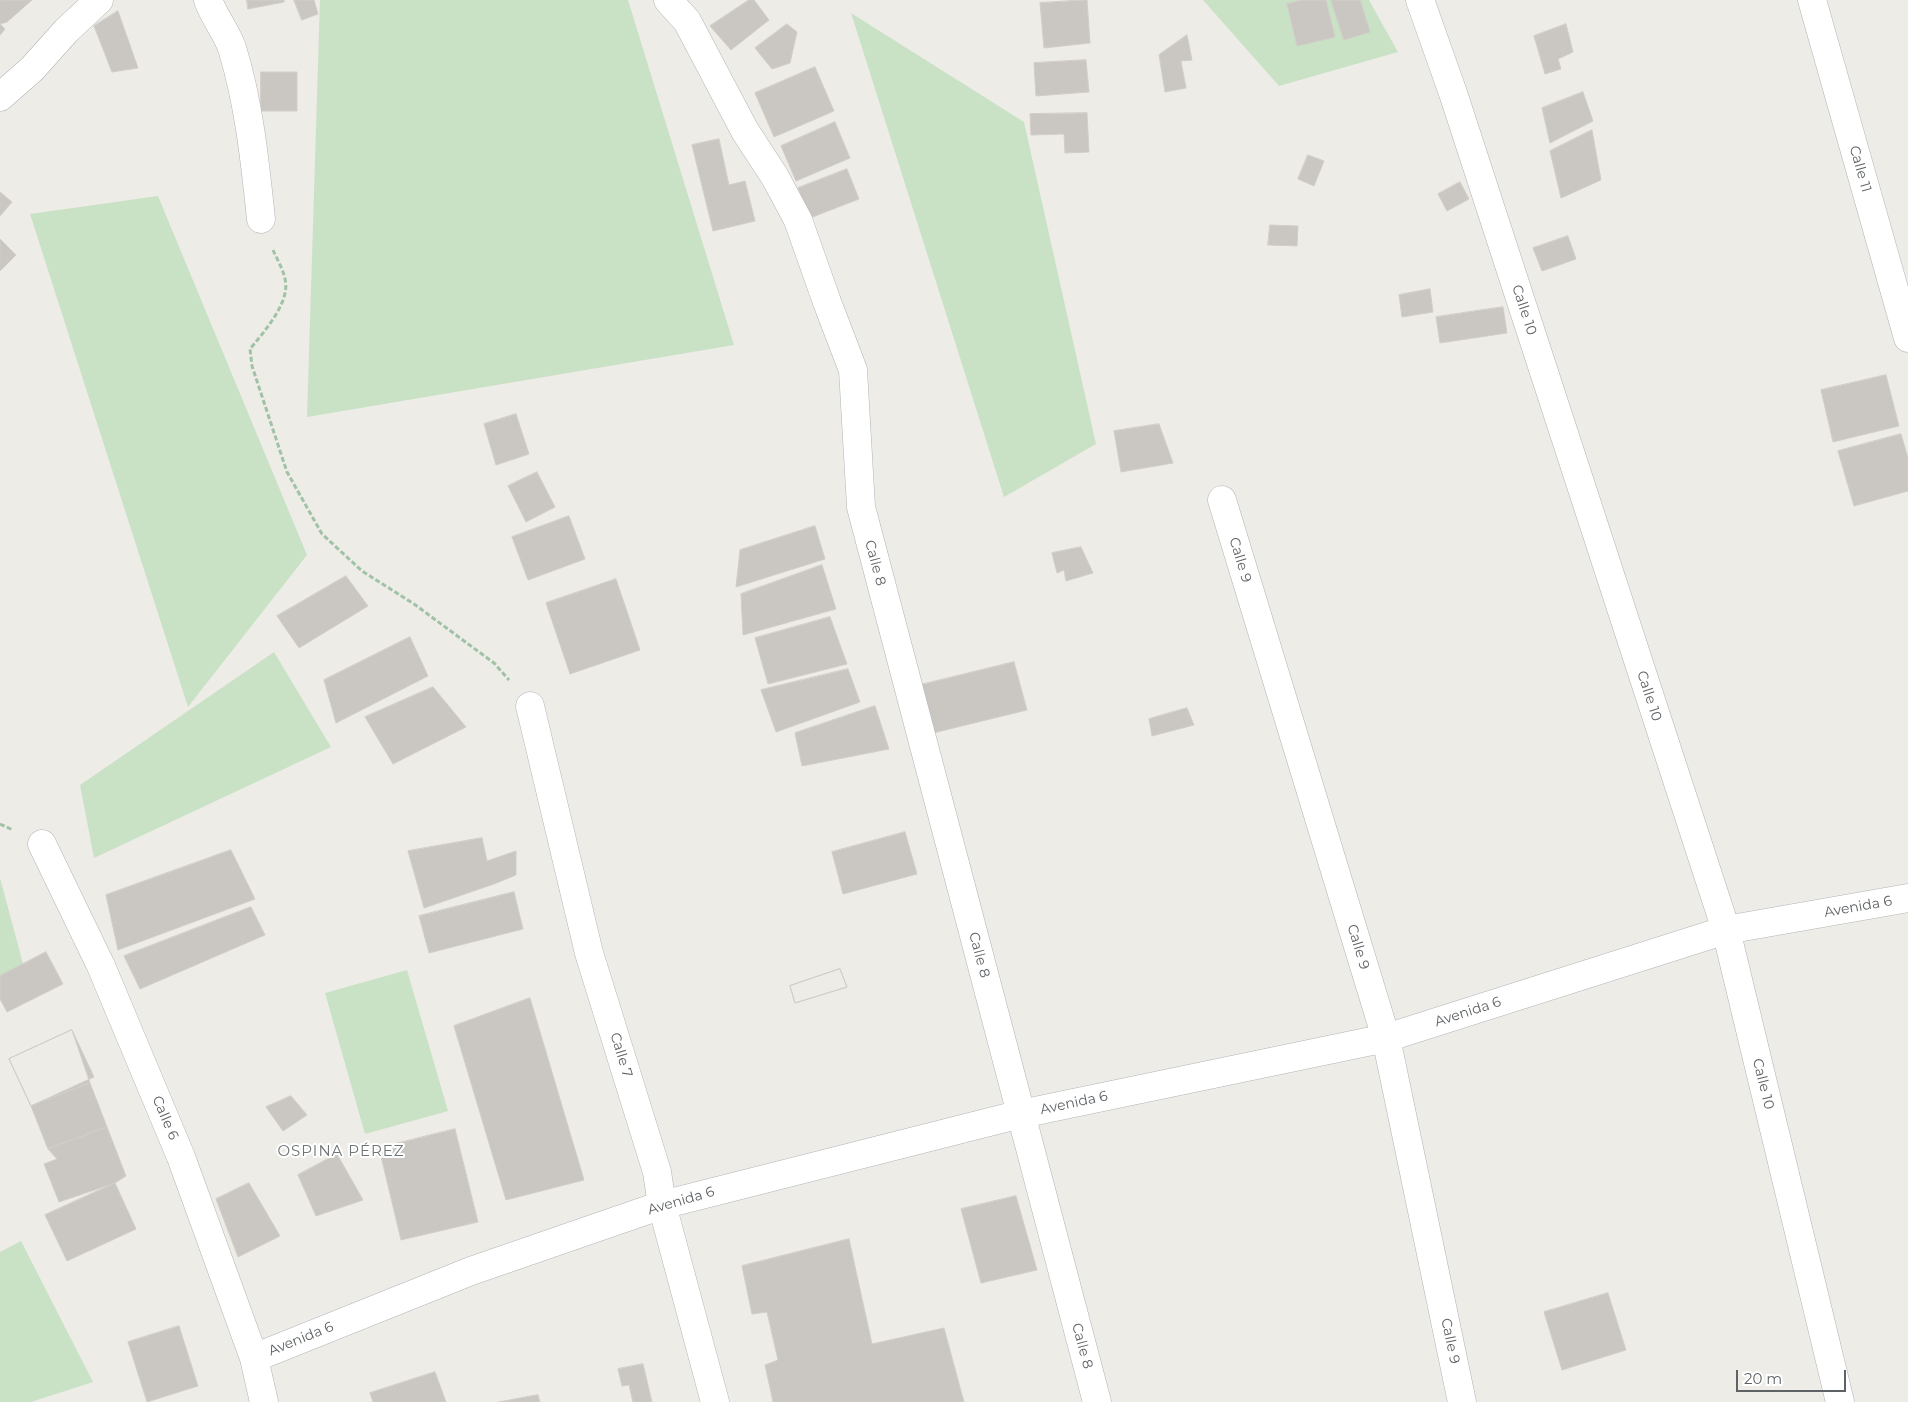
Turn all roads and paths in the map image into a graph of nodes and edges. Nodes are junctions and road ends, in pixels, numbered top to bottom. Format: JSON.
{"nodes":[{"id":1,"x":99,"y":0,"type":"edge"},
{"id":2,"x":208,"y":0,"type":"edge"},
{"id":3,"x":668,"y":0,"type":"edge"},
{"id":4,"x":1420,"y":0,"type":"edge"},
{"id":5,"x":1812,"y":0,"type":"edge"},
{"id":6,"x":0,"y":97,"type":"edge"},
{"id":7,"x":261,"y":219,"type":"joint"},
{"id":8,"x":1908,"y":338,"type":"edge"},
{"id":9,"x":1222,"y":500,"type":"dead end"},
{"id":10,"x":530,"y":706,"type":"joint"},
{"id":11,"x":42,"y":844,"type":"dead end"},
{"id":12,"x":1908,"y":898,"type":"edge"},
{"id":13,"x":1726,"y":930,"type":"junction"},
{"id":14,"x":1386,"y":1038,"type":"junction"},
{"id":15,"x":1020,"y":1114,"type":"junction"},
{"id":16,"x":662,"y":1205,"type":"junction"},
{"id":17,"x":254,"y":1358,"type":"junction"},
{"id":18,"x":264,"y":1402,"type":"edge"},
{"id":19,"x":715,"y":1402,"type":"edge"},
{"id":20,"x":1097,"y":1402,"type":"edge"},
{"id":21,"x":1462,"y":1402,"type":"edge"},
{"id":22,"x":1840,"y":1402,"type":"edge"}],
"edges":[{"from":1,"to":6,"type":"street"},
{"from":2,"to":7,"type":"street"},
{"from":3,"to":15,"type":"street","name":"Calle 8"},
{"from":4,"to":13,"type":"street","name":"Calle 10"},
{"from":5,"to":8,"type":"street","name":"Calle 11"},
{"from":7,"to":10,"type":"path"},
{"from":9,"to":14,"type":"street","name":"Calle 9"},
{"from":10,"to":16,"type":"street","name":"Calle 7"},
{"from":11,"to":17,"type":"street","name":"Calle 6"},
{"from":12,"to":13,"type":"street","name":"Avenida 6"},
{"from":13,"to":14,"type":"street","name":"Avenida 6"},
{"from":13,"to":22,"type":"street","name":"Calle 10"},
{"from":14,"to":15,"type":"street","name":"Avenida 6"},
{"from":14,"to":21,"type":"street","name":"Calle 9"},
{"from":15,"to":16,"type":"street","name":"Avenida 6"},
{"from":15,"to":20,"type":"street","name":"Calle 8"},
{"from":16,"to":17,"type":"street","name":"Avenida 6"},
{"from":16,"to":19,"type":"street","name":"Calle 7"},
{"from":17,"to":18,"type":"street","name":"Calle 6"}]}
